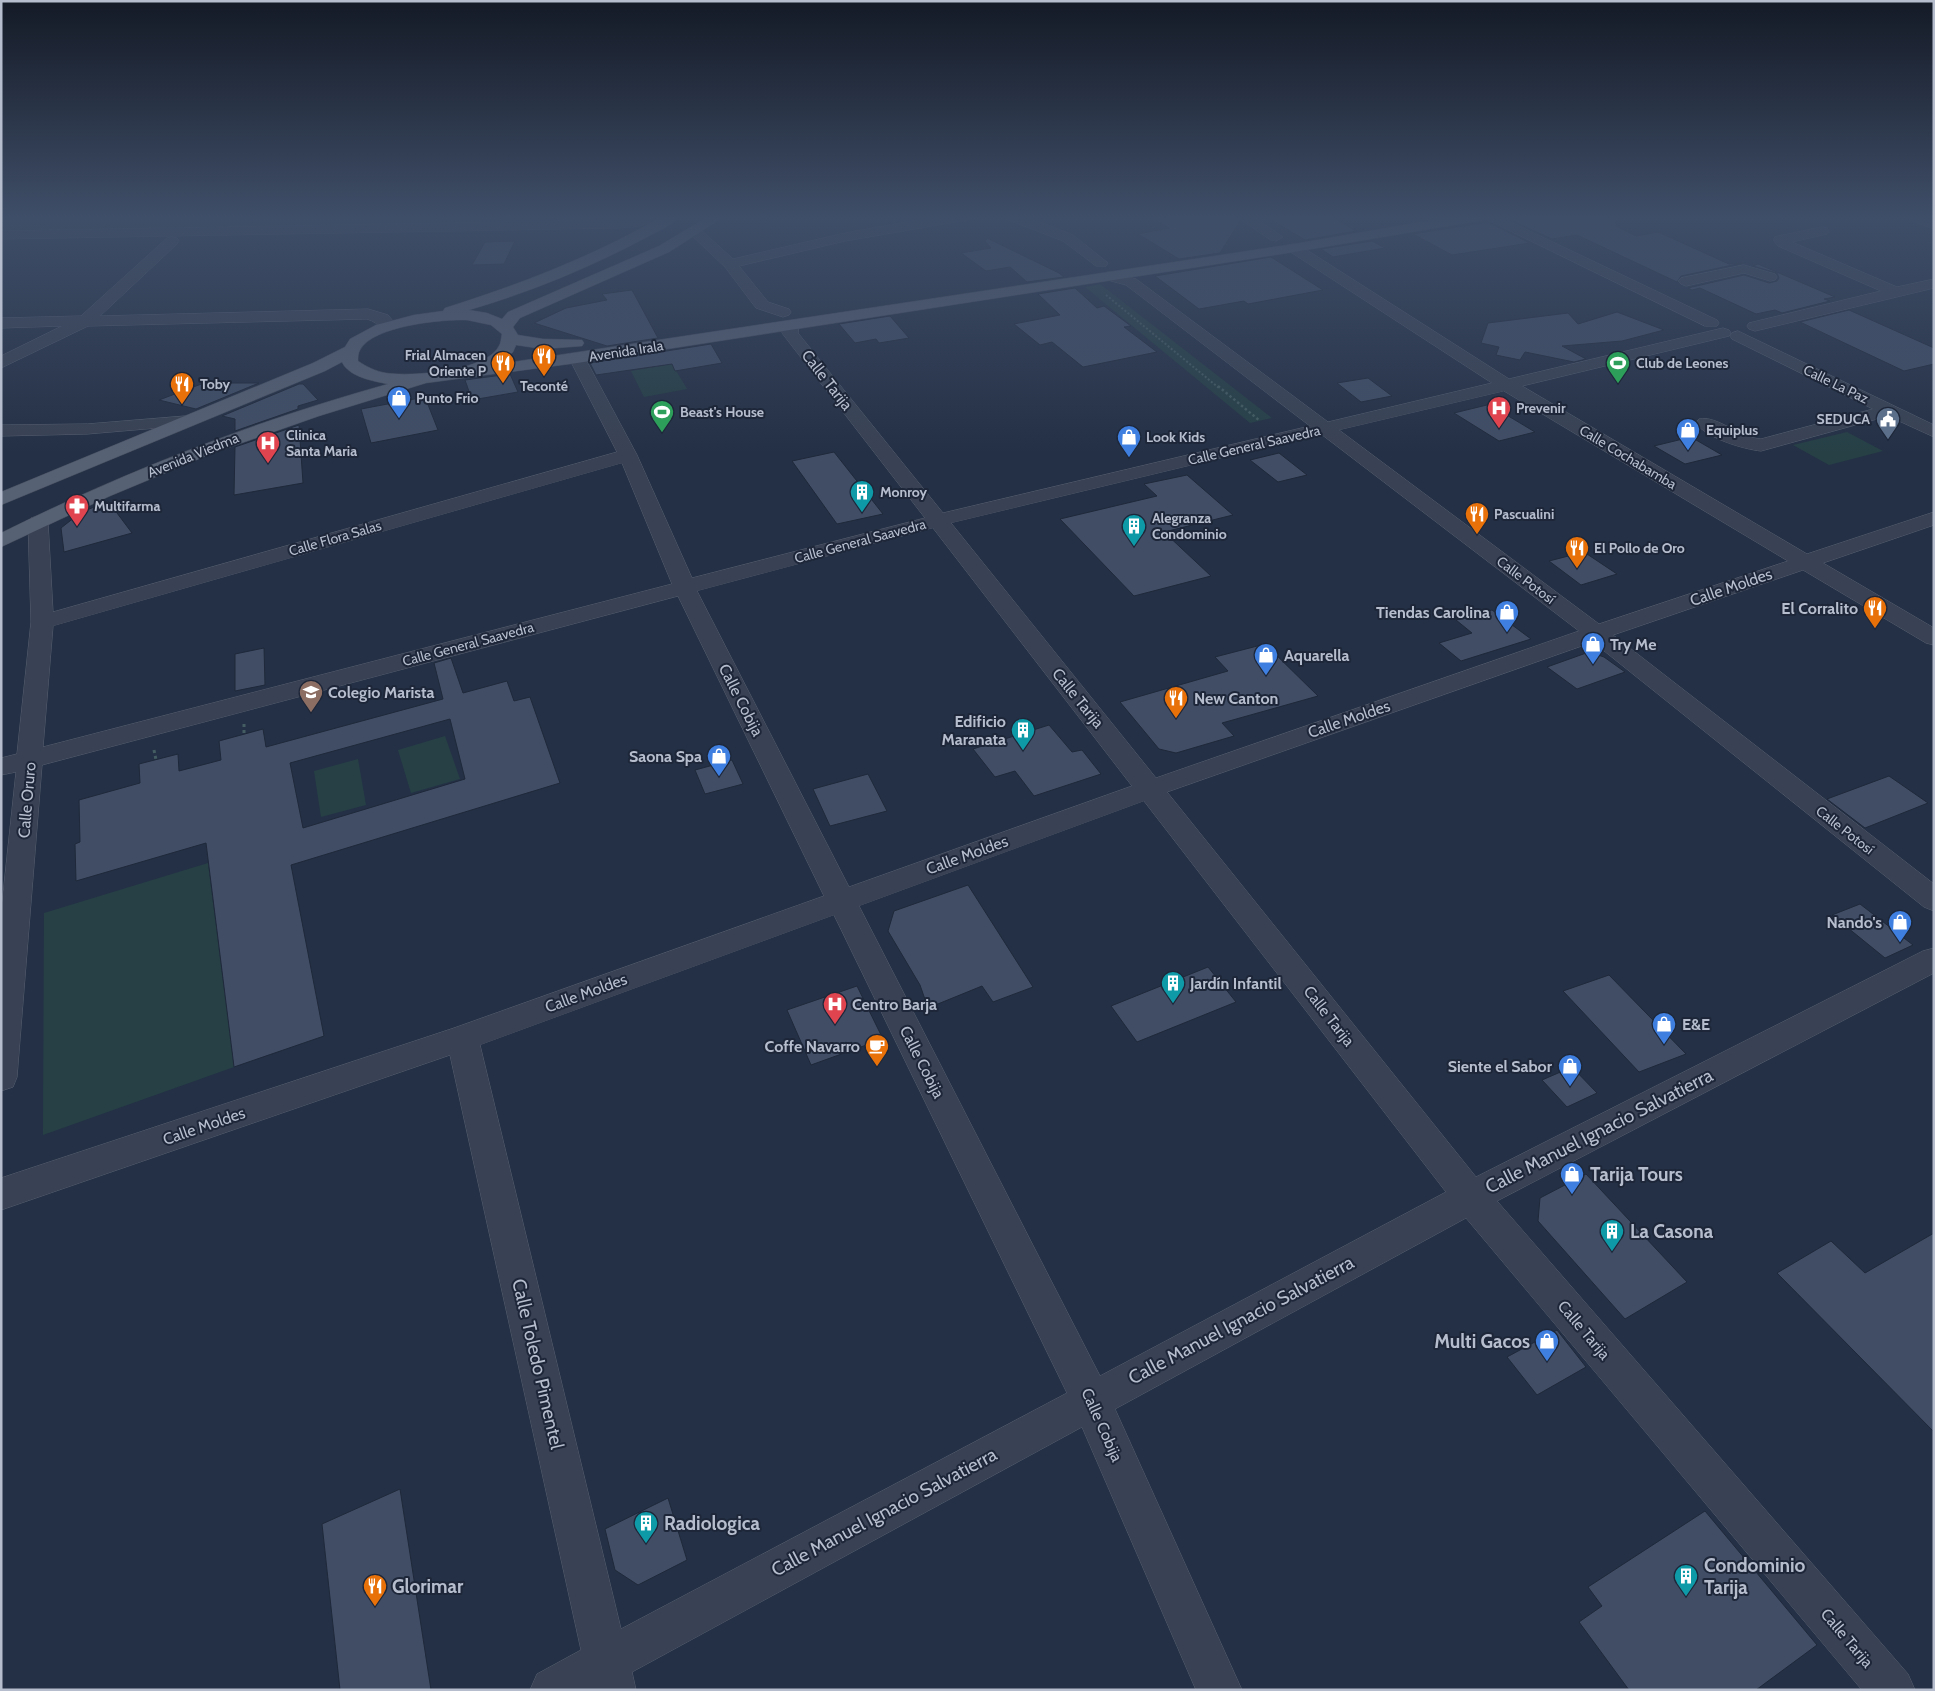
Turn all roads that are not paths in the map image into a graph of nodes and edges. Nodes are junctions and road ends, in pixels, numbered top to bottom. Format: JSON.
{"nodes":[{"id":1,"x":113,"y":295,"type":"edge"},
{"id":2,"x":497,"y":295,"type":"edge"},
{"id":3,"x":542,"y":295,"type":"edge"},
{"id":4,"x":555,"y":295,"type":"edge"},
{"id":5,"x":560,"y":295,"type":"edge"},
{"id":6,"x":754,"y":295,"type":"edge"},
{"id":7,"x":935,"y":295,"type":"edge"},
{"id":8,"x":967,"y":295,"type":"edge"},
{"id":9,"x":1148,"y":295,"type":"edge"},
{"id":10,"x":1367,"y":295,"type":"edge"},
{"id":11,"x":1662,"y":295,"type":"edge"},
{"id":12,"x":1669,"y":295,"type":"edge"},
{"id":13,"x":1883,"y":295,"type":"edge"},
{"id":14,"x":432,"y":316,"type":"junction"},
{"id":15,"x":787,"y":319,"type":"junction"},
{"id":16,"x":85,"y":321,"type":"junction"},
{"id":17,"x":1,"y":323,"type":"edge"},
{"id":18,"x":1728,"y":324,"type":"junction"},
{"id":19,"x":389,"y":326,"type":"junction"},
{"id":20,"x":507,"y":333,"type":"junction"},
{"id":21,"x":350,"y":352,"type":"junction"},
{"id":22,"x":578,"y":358,"type":"junction"},
{"id":23,"x":1,"y":363,"type":"edge"},
{"id":24,"x":450,"y":376,"type":"junction"},
{"id":25,"x":420,"y":380,"type":"junction"},
{"id":26,"x":1507,"y":385,"type":"junction"},
{"id":27,"x":1890,"y":410,"type":"junction"},
{"id":28,"x":186,"y":421,"type":"junction"},
{"id":29,"x":1704,"y":422,"type":"dead end"},
{"id":30,"x":1325,"y":428,"type":"junction"},
{"id":31,"x":87,"y":429,"type":"junction"},
{"id":32,"x":1,"y":431,"type":"edge"},
{"id":33,"x":1934,"y":432,"type":"edge"},
{"id":34,"x":107,"y":454,"type":"junction"},
{"id":35,"x":628,"y":455,"type":"junction"},
{"id":36,"x":1,"y":499,"type":"edge"},
{"id":37,"x":1934,"y":518,"type":"edge"},
{"id":38,"x":936,"y":521,"type":"junction"},
{"id":39,"x":38,"y":522,"type":"junction"},
{"id":40,"x":1,"y":541,"type":"edge"},
{"id":41,"x":1804,"y":562,"type":"junction"},
{"id":42,"x":685,"y":588,"type":"junction"},
{"id":43,"x":42,"y":622,"type":"junction"},
{"id":44,"x":1596,"y":633,"type":"junction"},
{"id":45,"x":1934,"y":638,"type":"edge"},
{"id":46,"x":30,"y":760,"type":"junction"},
{"id":47,"x":1,"y":767,"type":"edge"},
{"id":48,"x":1150,"y":789,"type":"junction"},
{"id":49,"x":841,"y":900,"type":"junction"},
{"id":50,"x":1934,"y":900,"type":"edge"},
{"id":51,"x":1934,"y":959,"type":"edge"},
{"id":52,"x":462,"y":1038,"type":"junction"},
{"id":53,"x":1,"y":1077,"type":"edge"},
{"id":54,"x":1,"y":1194,"type":"edge"},
{"id":55,"x":1471,"y":1197,"type":"junction"},
{"id":56,"x":1091,"y":1400,"type":"junction"},
{"id":57,"x":610,"y":1676,"type":"edge"},
{"id":58,"x":553,"y":1690,"type":"edge"},
{"id":59,"x":1219,"y":1690,"type":"edge"},
{"id":60,"x":1892,"y":1690,"type":"edge"}],
"edges":[{"from":1,"to":16,"type":"street"},
{"from":2,"to":14,"type":"main road"},
{"from":3,"to":4,"type":"main road"},
{"from":5,"to":20,"type":"main road"},
{"from":6,"to":15,"type":"street"},
{"from":7,"to":15,"type":"main road","name":"Avenida Irala"},
{"from":8,"to":15,"type":"main road","name":"Avenida Irala"},
{"from":9,"to":30,"type":"street","name":"Calle Potosí"},
{"from":10,"to":26,"type":"street","name":"Calle Cochabamba"},
{"from":11,"to":18,"type":"street"},
{"from":12,"to":18,"type":"street"},
{"from":13,"to":18,"type":"street","name":"Calle General Saavedra"},
{"from":14,"to":19,"type":"main road"},
{"from":14,"to":20,"type":"main road","name":"Avenida Irala"},
{"from":15,"to":20,"type":"main road","name":"Avenida Irala"},
{"from":15,"to":22,"type":"main road","name":"Avenida Irala"},
{"from":15,"to":38,"type":"street","name":"Calle Tarija"},
{"from":16,"to":17,"type":"street"},
{"from":16,"to":19,"type":"street"},
{"from":16,"to":23,"type":"street"},
{"from":18,"to":26,"type":"street","name":"Calle General Saavedra"},
{"from":18,"to":27,"type":"street","name":"Calle La Paz"},
{"from":19,"to":21,"type":"main road"},
{"from":20,"to":24,"type":"main road"},
{"from":21,"to":25,"type":"main road"},
{"from":21,"to":28,"type":"main road"},
{"from":22,"to":24,"type":"main road","name":"Avenida Irala"},
{"from":22,"to":35,"type":"street","name":"Calle Cobija"},
{"from":24,"to":25,"type":"main road"},
{"from":25,"to":39,"type":"main road","name":"Avenida Viedma"},
{"from":26,"to":30,"type":"street","name":"Calle General Saavedra"},
{"from":26,"to":41,"type":"street","name":"Calle Cochabamba"},
{"from":27,"to":29,"type":"street"},
{"from":27,"to":33,"type":"street","name":"Calle La Paz"},
{"from":28,"to":31,"type":"street"},
{"from":28,"to":34,"type":"main road"},
{"from":30,"to":38,"type":"street","name":"Calle General Saavedra"},
{"from":30,"to":44,"type":"street","name":"Calle Potosí"},
{"from":31,"to":32,"type":"street"},
{"from":31,"to":34,"type":"street"},
{"from":34,"to":36,"type":"main road"},
{"from":35,"to":42,"type":"street","name":"Calle Cobija"},
{"from":35,"to":43,"type":"street","name":"Calle Flora Salas"},
{"from":37,"to":41,"type":"street","name":"Calle Moldes"},
{"from":38,"to":42,"type":"street","name":"Calle General Saavedra"},
{"from":38,"to":48,"type":"street","name":"Calle Tarija"},
{"from":39,"to":40,"type":"main road","name":"Avenida Viedma"},
{"from":39,"to":43,"type":"street","name":"Calle Oruro"},
{"from":41,"to":44,"type":"street","name":"Calle Moldes"},
{"from":41,"to":45,"type":"street","name":"Calle Cochabamba"},
{"from":42,"to":46,"type":"street","name":"Calle General Saavedra"},
{"from":42,"to":49,"type":"street","name":"Calle Cobija"},
{"from":43,"to":46,"type":"street","name":"Calle Oruro"},
{"from":44,"to":48,"type":"street","name":"Calle Moldes"},
{"from":44,"to":50,"type":"street","name":"Calle Potosí"},
{"from":46,"to":47,"type":"street","name":"Calle General Saavedra"},
{"from":46,"to":53,"type":"street","name":"Calle Oruro"},
{"from":48,"to":49,"type":"street","name":"Calle Moldes"},
{"from":48,"to":55,"type":"street","name":"Calle Tarija"},
{"from":49,"to":52,"type":"street","name":"Calle Moldes"},
{"from":49,"to":56,"type":"street","name":"Calle Cobija"},
{"from":51,"to":55,"type":"street","name":"Calle Manuel Ignacio Salvatierra"},
{"from":52,"to":54,"type":"street","name":"Calle Moldes"},
{"from":52,"to":57,"type":"street","name":"Calle Toledo Pimentel"},
{"from":55,"to":56,"type":"street","name":"Calle Manuel Ignacio Salvatierra"},
{"from":55,"to":60,"type":"street","name":"Calle Tarija"},
{"from":56,"to":57,"type":"street","name":"Calle Manuel Ignacio Salvatierra"},
{"from":56,"to":59,"type":"street","name":"Calle Cobija"},
{"from":57,"to":58,"type":"street","name":"Calle Manuel Ignacio Salvatierra"}]}
